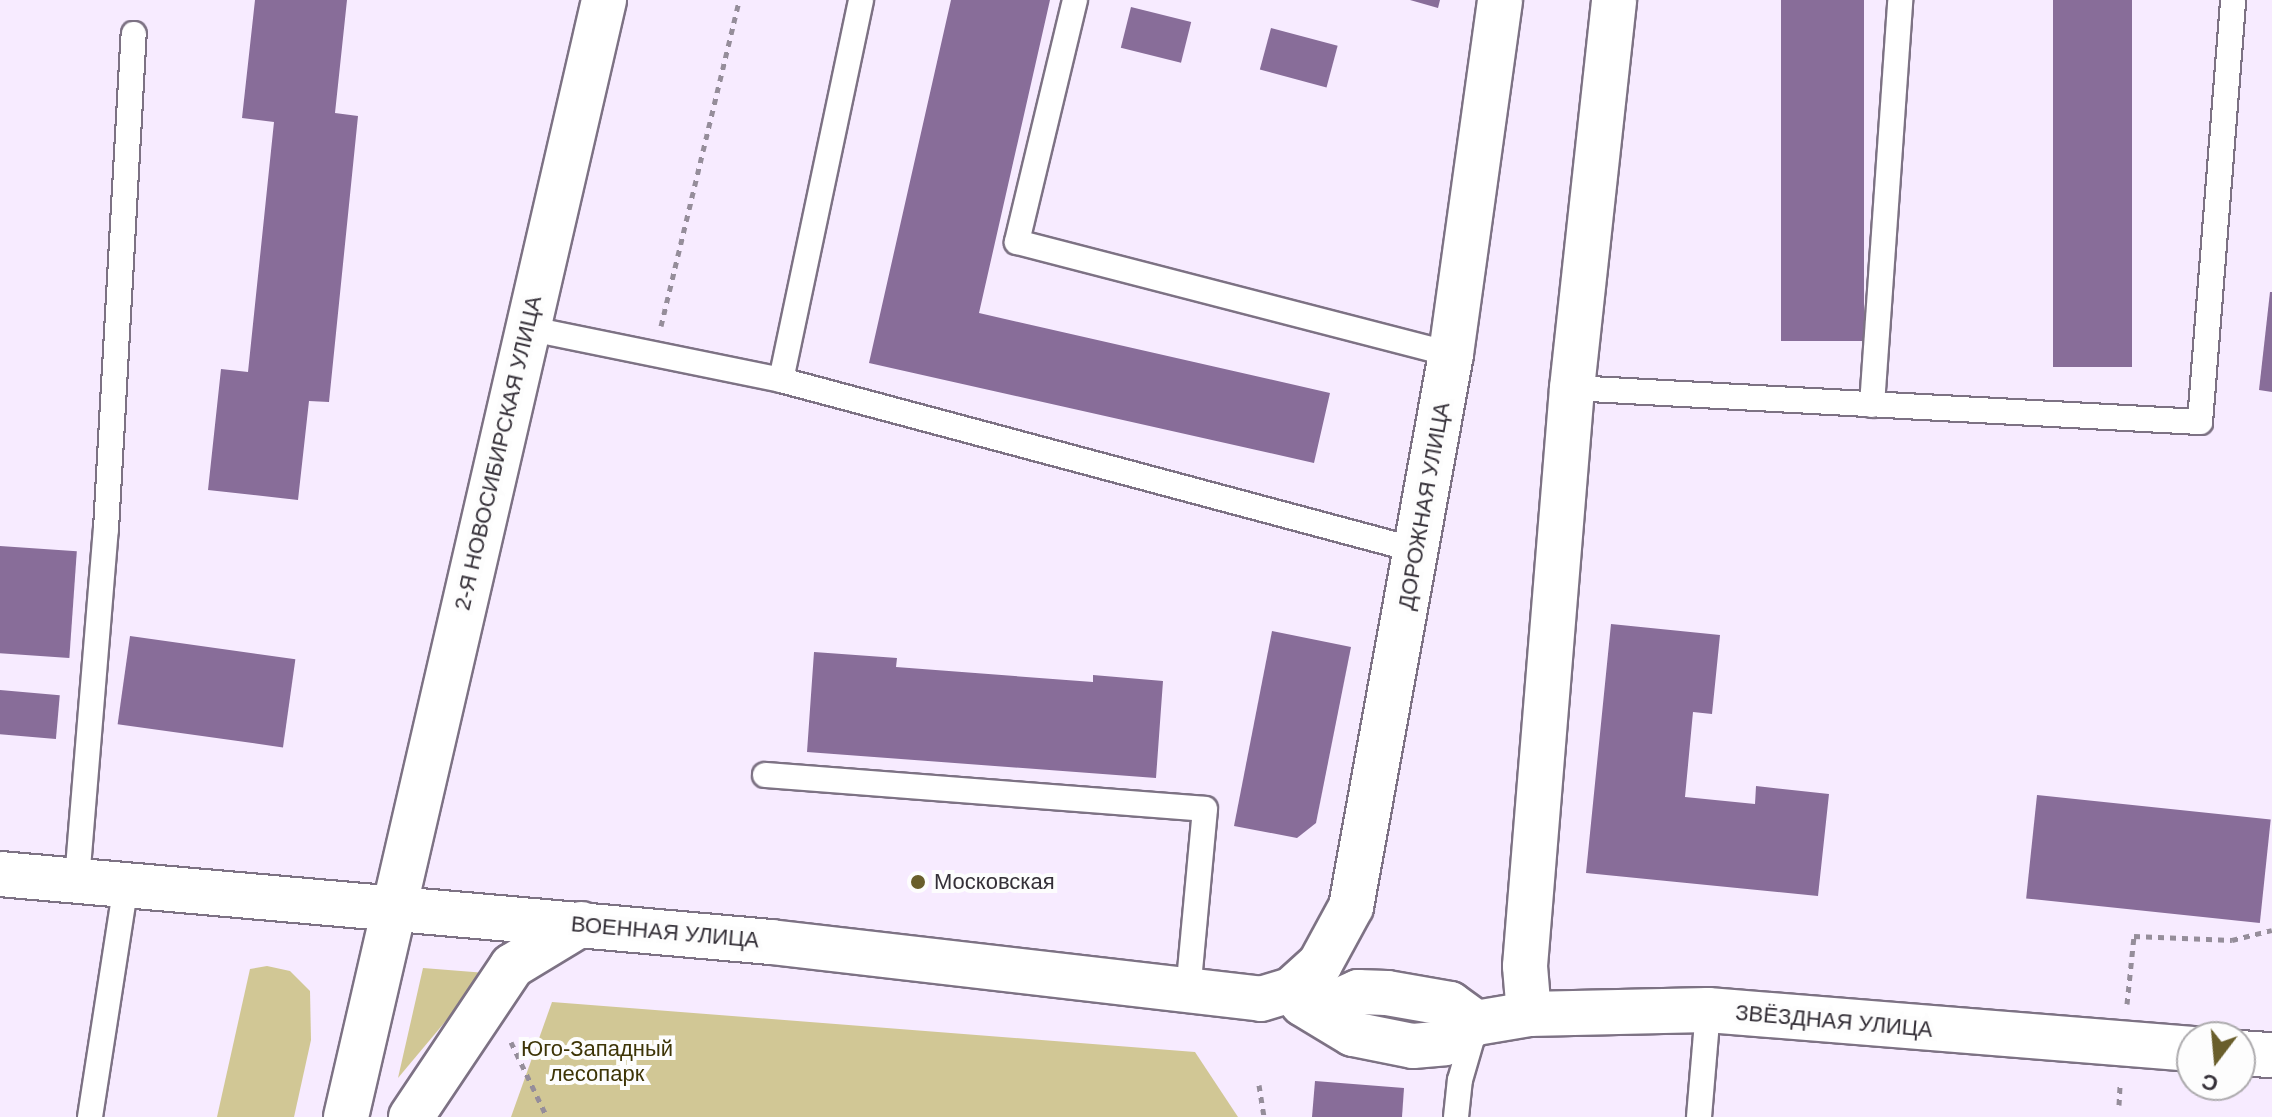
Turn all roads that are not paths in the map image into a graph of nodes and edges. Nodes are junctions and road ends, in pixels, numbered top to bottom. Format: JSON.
{"nodes":[{"id":1,"x":604,"y":0,"type":"edge"},
{"id":2,"x":861,"y":0,"type":"edge"},
{"id":3,"x":1075,"y":0,"type":"edge"},
{"id":4,"x":1500,"y":0,"type":"edge"},
{"id":5,"x":1614,"y":0,"type":"edge"},
{"id":6,"x":1900,"y":0,"type":"edge"},
{"id":7,"x":2233,"y":0,"type":"edge"},
{"id":8,"x":134,"y":34,"type":"dead end"},
{"id":9,"x":526,"y":328,"type":"junction"},
{"id":10,"x":1451,"y":354,"type":"junction"},
{"id":11,"x":781,"y":380,"type":"junction"},
{"id":12,"x":1572,"y":388,"type":"junction"},
{"id":13,"x":1872,"y":405,"type":"junction"},
{"id":14,"x":1416,"y":550,"type":"junction"},
{"id":15,"x":765,"y":775,"type":"dead end"},
{"id":16,"x":0,"y":874,"type":"edge"},
{"id":17,"x":77,"y":880,"type":"junction"},
{"id":18,"x":126,"y":884,"type":"junction"},
{"id":19,"x":396,"y":906,"type":"junction"},
{"id":20,"x":581,"y":924,"type":"junction"},
{"id":21,"x":1188,"y":991,"type":"junction"},
{"id":22,"x":1305,"y":1000,"type":"junction"},
{"id":23,"x":1708,"y":1010,"type":"junction"},
{"id":24,"x":1529,"y":1014,"type":"junction"},
{"id":25,"x":1476,"y":1023,"type":"junction"},
{"id":26,"x":2176,"y":1048,"type":"edge"},
{"id":27,"x":90,"y":1117,"type":"edge"},
{"id":28,"x":346,"y":1117,"type":"edge"},
{"id":29,"x":411,"y":1117,"type":"edge"},
{"id":30,"x":1456,"y":1117,"type":"edge"},
{"id":31,"x":1699,"y":1117,"type":"edge"}],
"edges":[{"from":1,"to":9,"type":"street","name":"2-Я НОВОСИБИРСКАЯ УЛИЦА"},
{"from":2,"to":11,"type":"lane"},
{"from":3,"to":10,"type":"lane"},
{"from":4,"to":10,"type":"street","name":"ДОРОЖНАЯ УЛИЦА"},
{"from":5,"to":12,"type":"street"},
{"from":6,"to":13,"type":"lane"},
{"from":7,"to":13,"type":"lane"},
{"from":8,"to":17,"type":"lane"},
{"from":9,"to":11,"type":"lane"},
{"from":9,"to":19,"type":"street","name":"2-Я НОВОСИБИРСКАЯ УЛИЦА"},
{"from":10,"to":14,"type":"street","name":"ДОРОЖНАЯ УЛИЦА"},
{"from":11,"to":14,"type":"lane"},
{"from":12,"to":13,"type":"lane"},
{"from":12,"to":24,"type":"street"},
{"from":14,"to":22,"type":"street","name":"ДОРОЖНАЯ УЛИЦА"},
{"from":15,"to":21,"type":"lane"},
{"from":16,"to":17,"type":"street","name":"ВОЕННАЯ УЛИЦА"},
{"from":17,"to":18,"type":"street","name":"ВОЕННАЯ УЛИЦА"},
{"from":18,"to":19,"type":"street","name":"ВОЕННАЯ УЛИЦА"},
{"from":18,"to":27,"type":"lane"},
{"from":19,"to":20,"type":"street","name":"ВОЕННАЯ УЛИЦА"},
{"from":19,"to":28,"type":"street","name":"2-Я НОВОСИБИРСКАЯ УЛИЦА"},
{"from":20,"to":21,"type":"street","name":"ВОЕННАЯ УЛИЦА"},
{"from":20,"to":29,"type":"street"},
{"from":21,"to":22,"type":"street","name":"ВОЕННАЯ УЛИЦА"},
{"from":22,"to":25,"type":"street","name":"ВОЕННАЯ УЛИЦА"},
{"from":22,"to":25,"type":"street","name":"ЗВЁЗДНАЯ УЛИЦА"},
{"from":23,"to":24,"type":"street","name":"ЗВЁЗДНАЯ УЛИЦА"},
{"from":23,"to":26,"type":"street","name":"ЗВЁЗДНАЯ УЛИЦА"},
{"from":23,"to":31,"type":"lane"},
{"from":24,"to":25,"type":"street","name":"ЗВЁЗДНАЯ УЛИЦА"},
{"from":25,"to":30,"type":"lane"}]}
